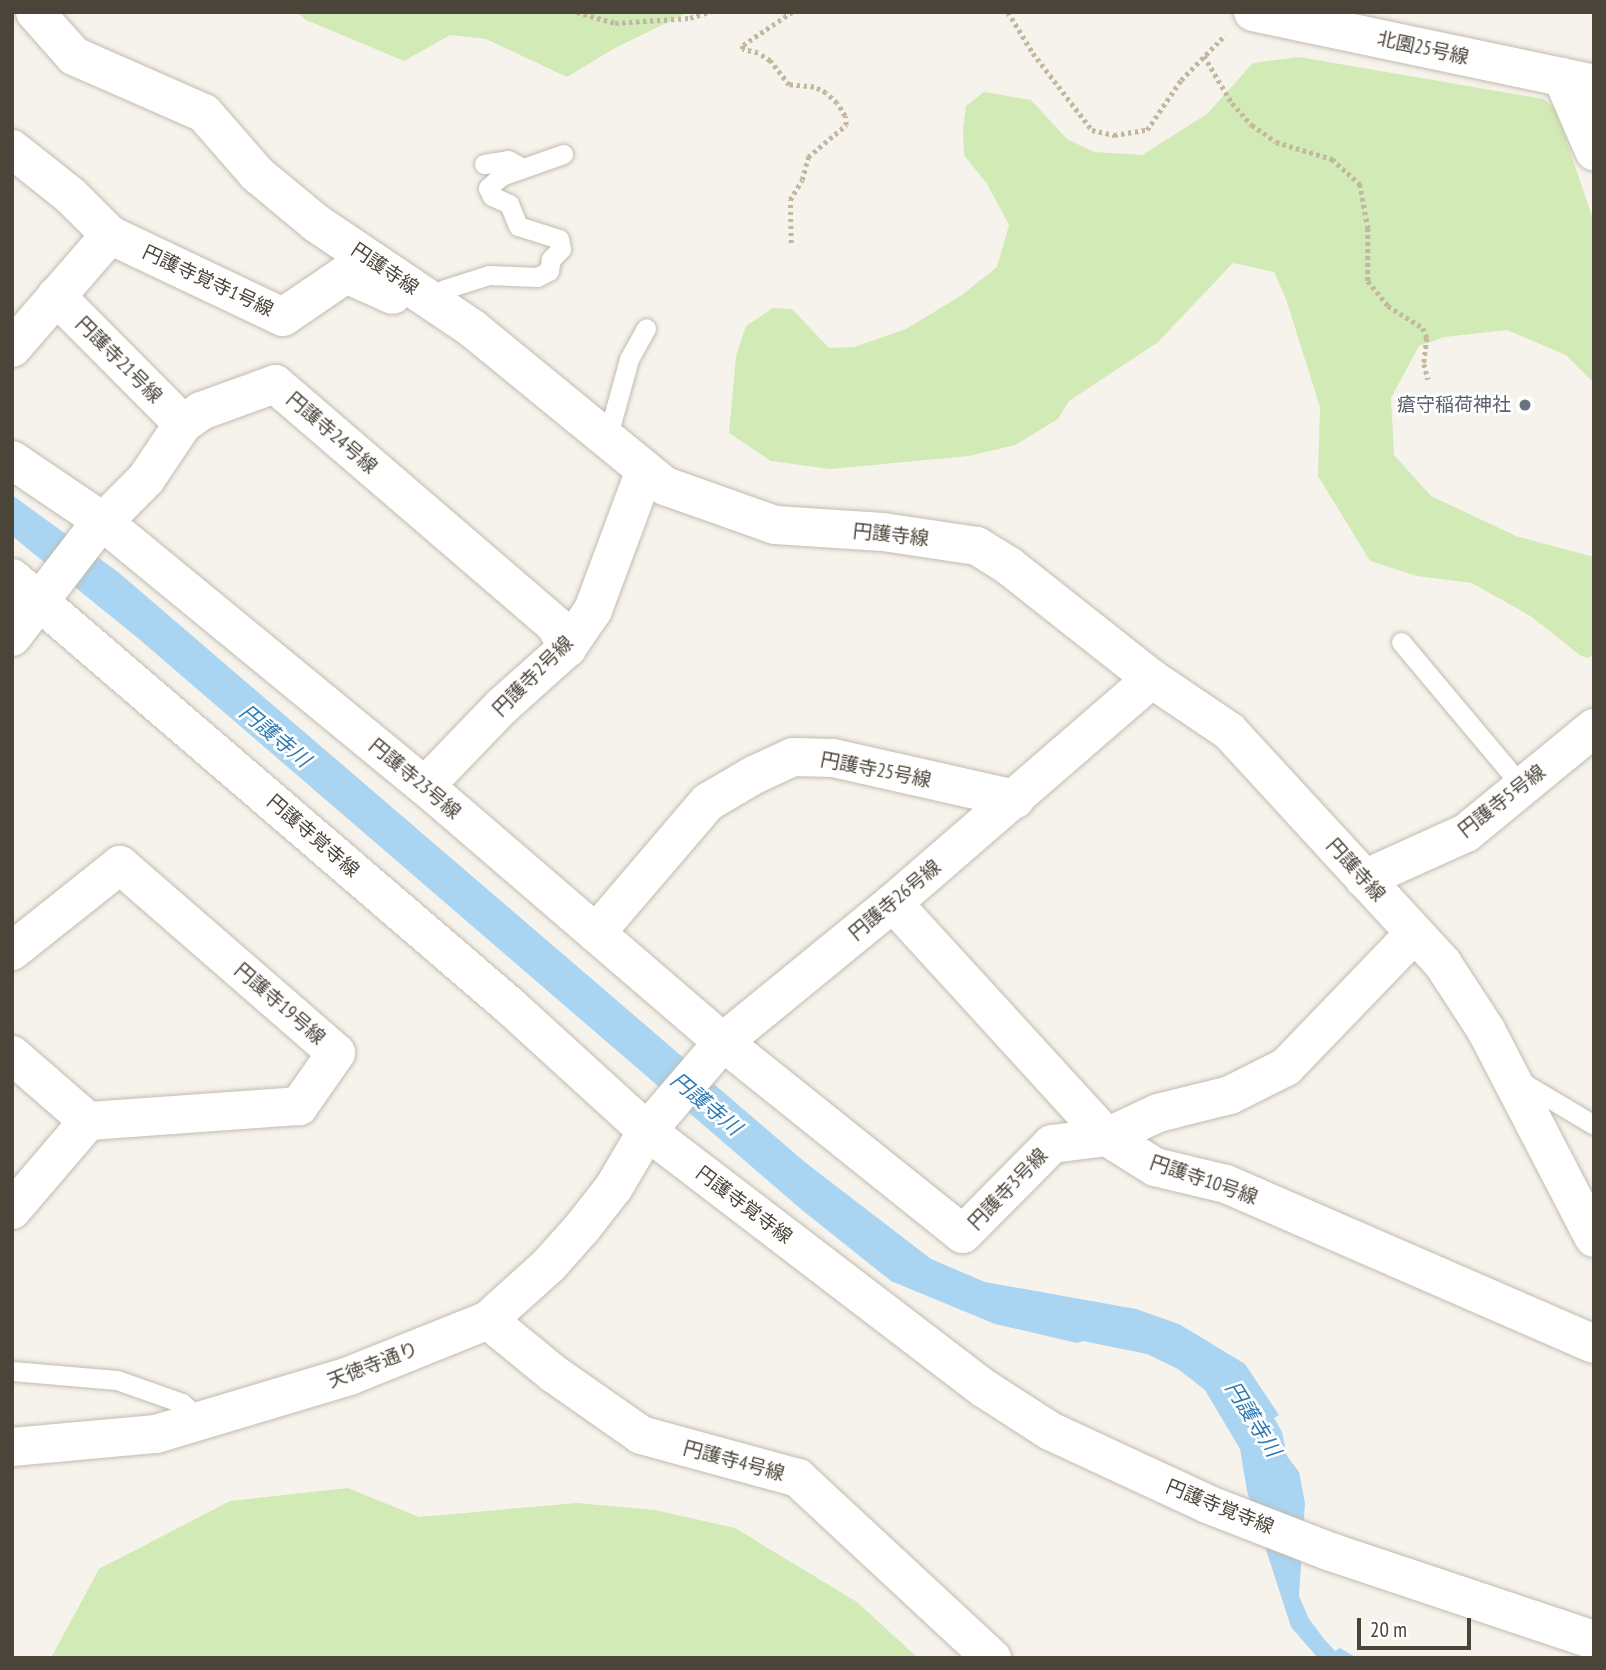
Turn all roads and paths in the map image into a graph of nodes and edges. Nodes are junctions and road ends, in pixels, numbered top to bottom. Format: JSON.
{"nodes":[{"id":1,"x":35,"y":12,"type":"edge"},
{"id":2,"x":577,"y":12,"type":"edge"},
{"id":3,"x":709,"y":12,"type":"edge"},
{"id":4,"x":792,"y":12,"type":"edge"},
{"id":5,"x":1008,"y":12,"type":"edge"},
{"id":6,"x":1300,"y":18,"type":"edge"},
{"id":7,"x":1241,"y":22,"type":"edge"},
{"id":8,"x":1205,"y":56,"type":"junction"},
{"id":9,"x":1578,"y":81,"type":"edge"},
{"id":10,"x":12,"y":149,"type":"edge"},
{"id":11,"x":1594,"y":151,"type":"edge"},
{"id":12,"x":563,"y":154,"type":"dead end"},
{"id":13,"x":484,"y":164,"type":"dead end"},
{"id":14,"x":521,"y":167,"type":"junction"},
{"id":15,"x":110,"y":234,"type":"junction"},
{"id":16,"x":791,"y":243,"type":"dead end"},
{"id":17,"x":55,"y":296,"type":"junction"},
{"id":18,"x":425,"y":297,"type":"junction"},
{"id":19,"x":646,"y":328,"type":"dead end"},
{"id":20,"x":12,"y":348,"type":"edge"},
{"id":21,"x":1428,"y":379,"type":"dead end"},
{"id":22,"x":183,"y":424,"type":"junction"},
{"id":23,"x":607,"y":439,"type":"junction"},
{"id":24,"x":12,"y":460,"type":"edge"},
{"id":25,"x":645,"y":470,"type":"junction"},
{"id":26,"x":97,"y":527,"type":"junction"},
{"id":27,"x":12,"y":578,"type":"edge"},
{"id":28,"x":48,"y":593,"type":"junction"},
{"id":29,"x":12,"y":638,"type":"edge"},
{"id":30,"x":1401,"y":642,"type":"dead end"},
{"id":31,"x":567,"y":648,"type":"junction"},
{"id":32,"x":1152,"y":679,"type":"junction"},
{"id":33,"x":1594,"y":727,"type":"edge"},
{"id":34,"x":425,"y":786,"type":"junction"},
{"id":35,"x":1521,"y":786,"type":"junction"},
{"id":36,"x":1015,"y":799,"type":"junction"},
{"id":37,"x":1364,"y":879,"type":"junction"},
{"id":38,"x":893,"y":903,"type":"junction"},
{"id":39,"x":596,"y":933,"type":"junction"},
{"id":40,"x":1414,"y":934,"type":"junction"},
{"id":41,"x":12,"y":951,"type":"edge"},
{"id":42,"x":1458,"y":986,"type":"junction"},
{"id":43,"x":1494,"y":1013,"type":"dead end"},
{"id":44,"x":713,"y":1053,"type":"junction"},
{"id":45,"x":12,"y":1055,"type":"edge"},
{"id":46,"x":1511,"y":1076,"type":"junction"},
{"id":47,"x":656,"y":1120,"type":"junction"},
{"id":48,"x":88,"y":1121,"type":"junction"},
{"id":49,"x":1594,"y":1125,"type":"edge"},
{"id":50,"x":1107,"y":1137,"type":"junction"},
{"id":51,"x":12,"y":1210,"type":"edge"},
{"id":52,"x":1594,"y":1238,"type":"edge"},
{"id":53,"x":488,"y":1320,"type":"junction"},
{"id":54,"x":1594,"y":1344,"type":"edge"},
{"id":55,"x":12,"y":1371,"type":"edge"},
{"id":56,"x":201,"y":1420,"type":"junction"},
{"id":57,"x":12,"y":1447,"type":"edge"},
{"id":58,"x":1594,"y":1640,"type":"edge"},
{"id":59,"x":992,"y":1658,"type":"edge"}],
"edges":[{"from":1,"to":18,"type":"street","name":"円護寺線"},
{"from":2,"to":3,"type":"path"},
{"from":4,"to":16,"type":"path"},
{"from":5,"to":8,"type":"path"},
{"from":6,"to":7,"type":"street","name":"北園25号線"},
{"from":6,"to":9,"type":"street","name":"北園25号線"},
{"from":7,"to":8,"type":"path"},
{"from":8,"to":21,"type":"path"},
{"from":9,"to":11,"type":"street"},
{"from":10,"to":15,"type":"street","name":"円護寺覚寺1号線"},
{"from":12,"to":14,"type":"lane"},
{"from":13,"to":14,"type":"lane"},
{"from":14,"to":18,"type":"lane"},
{"from":15,"to":17,"type":"street"},
{"from":15,"to":18,"type":"street","name":"円護寺覚寺1号線"},
{"from":17,"to":20,"type":"street"},
{"from":17,"to":22,"type":"street","name":"円護寺21号線"},
{"from":18,"to":23,"type":"street","name":"円護寺線"},
{"from":19,"to":23,"type":"lane"},
{"from":22,"to":26,"type":"street","name":"円護寺24号線"},
{"from":22,"to":31,"type":"street","name":"円護寺24号線"},
{"from":23,"to":25,"type":"street","name":"円護寺線"},
{"from":24,"to":26,"type":"street","name":"円護寺23号線"},
{"from":25,"to":31,"type":"street","name":"円護寺2号線"},
{"from":25,"to":32,"type":"street","name":"円護寺線"},
{"from":26,"to":28,"type":"street","name":"円護寺24号線"},
{"from":26,"to":34,"type":"street","name":"円護寺23号線"},
{"from":27,"to":28,"type":"street","name":"円護寺覚寺線"},
{"from":28,"to":29,"type":"street","name":"円護寺24号線"},
{"from":28,"to":47,"type":"street","name":"円護寺覚寺線"},
{"from":30,"to":35,"type":"lane"},
{"from":31,"to":34,"type":"street","name":"円護寺2号線"},
{"from":32,"to":36,"type":"street","name":"円護寺26号線"},
{"from":32,"to":37,"type":"street","name":"円護寺線"},
{"from":33,"to":35,"type":"street","name":"円護寺5号線"},
{"from":34,"to":39,"type":"street","name":"円護寺23号線"},
{"from":35,"to":37,"type":"street","name":"円護寺5号線"},
{"from":36,"to":38,"type":"street","name":"円護寺26号線"},
{"from":36,"to":39,"type":"street","name":"円護寺25号線"},
{"from":37,"to":40,"type":"street","name":"円護寺線"},
{"from":38,"to":44,"type":"street","name":"円護寺26号線"},
{"from":38,"to":50,"type":"street","name":"円護寺10号線"},
{"from":39,"to":44,"type":"street","name":"円護寺23号線"},
{"from":40,"to":42,"type":"street","name":"円護寺線"},
{"from":40,"to":50,"type":"street","name":"円護寺3号線"},
{"from":41,"to":48,"type":"street","name":"円護寺19号線"},
{"from":42,"to":43,"type":"lane"},
{"from":42,"to":46,"type":"street","name":"円護寺線"},
{"from":44,"to":47,"type":"street","name":"円護寺26号線"},
{"from":44,"to":50,"type":"street","name":"円護寺3号線"},
{"from":45,"to":48,"type":"street"},
{"from":46,"to":49,"type":"lane"},
{"from":46,"to":52,"type":"street","name":"円護寺線"},
{"from":47,"to":53,"type":"street","name":"天徳寺通り"},
{"from":47,"to":58,"type":"street","name":"円護寺覚寺線"},
{"from":48,"to":51,"type":"street"},
{"from":50,"to":54,"type":"street","name":"円護寺10号線"},
{"from":53,"to":56,"type":"street","name":"天徳寺通り"},
{"from":53,"to":59,"type":"street","name":"円護寺4号線"},
{"from":55,"to":56,"type":"lane"},
{"from":56,"to":57,"type":"street","name":"天徳寺通り"}]}
